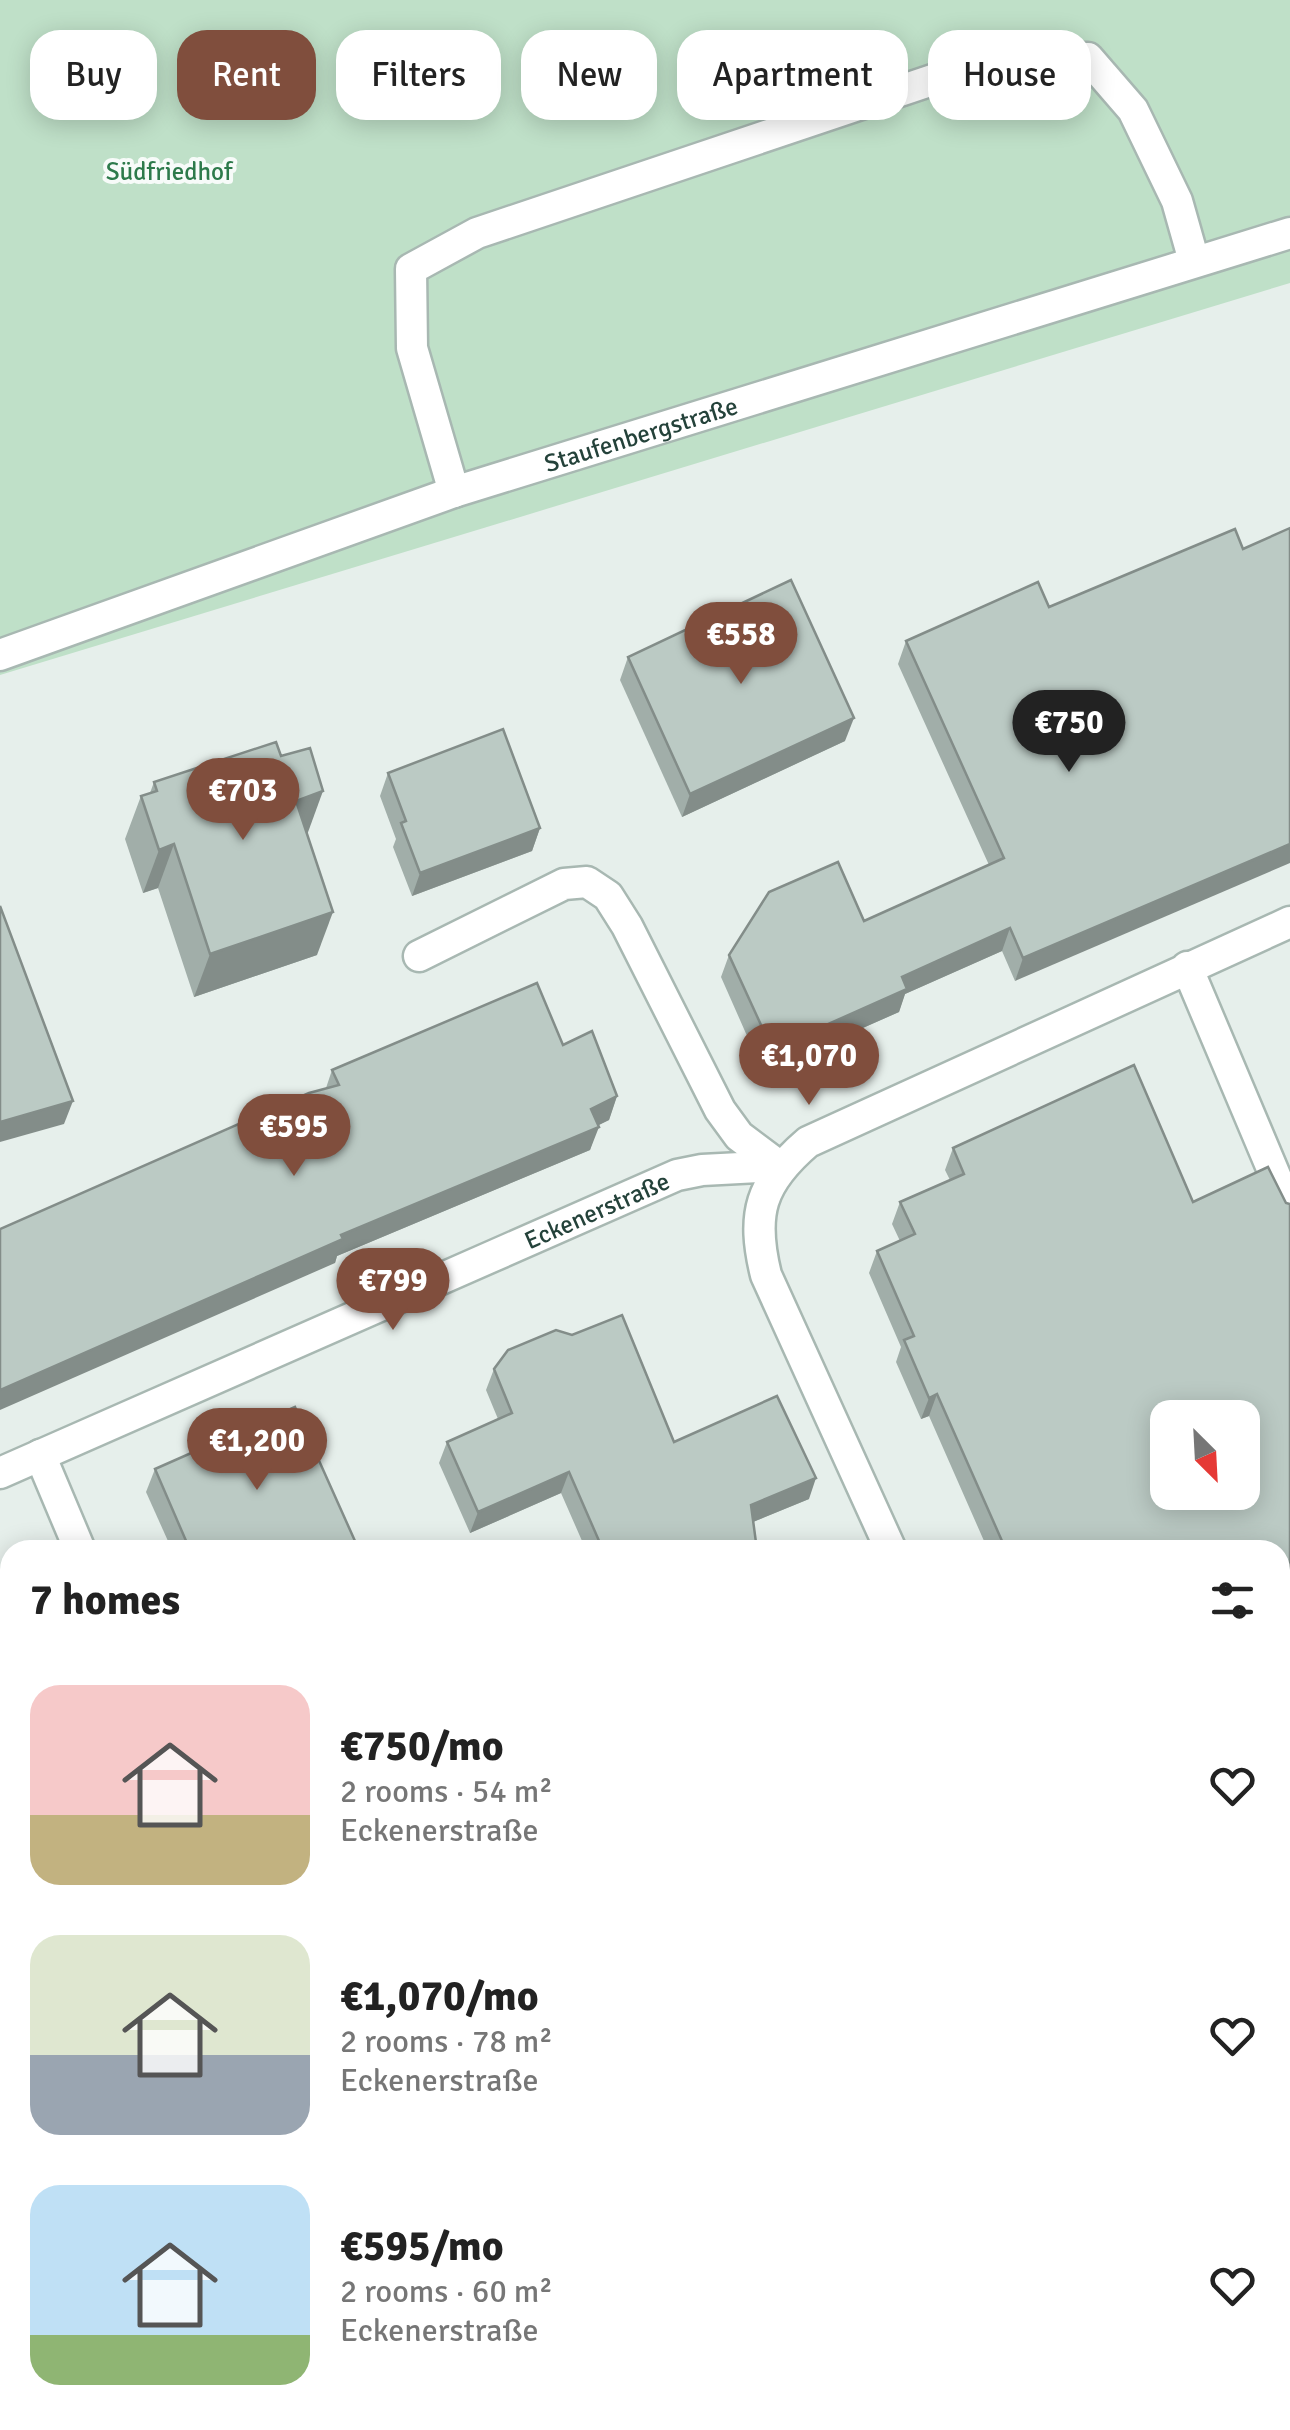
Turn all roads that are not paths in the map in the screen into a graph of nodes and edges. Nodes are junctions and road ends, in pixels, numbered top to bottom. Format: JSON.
{"nodes":[{"id":1,"x":1290,"y":233,"type":"edge"},
{"id":2,"x":1194,"y":260,"type":"junction"},
{"id":3,"x":454,"y":492,"type":"junction"},
{"id":4,"x":0,"y":656,"type":"edge"},
{"id":5,"x":1290,"y":922,"type":"edge"},
{"id":6,"x":419,"y":956,"type":"dead end"},
{"id":7,"x":1188,"y":968,"type":"junction"},
{"id":8,"x":779,"y":1166,"type":"junction"},
{"id":9,"x":1290,"y":1211,"type":"edge"},
{"id":10,"x":40,"y":1455,"type":"junction"},
{"id":11,"x":0,"y":1473,"type":"edge"},
{"id":12,"x":76,"y":1540,"type":"edge"},
{"id":13,"x":886,"y":1540,"type":"edge"}],
"edges":[{"from":1,"to":2,"type":"street","name":"Staufenbergstraße"},
{"from":2,"to":3,"type":"street","name":"Staufenbergstraße"},
{"from":2,"to":3,"type":"street"},
{"from":3,"to":4,"type":"street","name":"Staufenbergstraße"},
{"from":5,"to":7,"type":"street"},
{"from":6,"to":8,"type":"street"},
{"from":7,"to":8,"type":"street"},
{"from":7,"to":9,"type":"street"},
{"from":8,"to":10,"type":"street","name":"Eckenerstraße"},
{"from":8,"to":13,"type":"street"},
{"from":10,"to":11,"type":"street","name":"Eckenerstraße"},
{"from":10,"to":12,"type":"street"}]}
